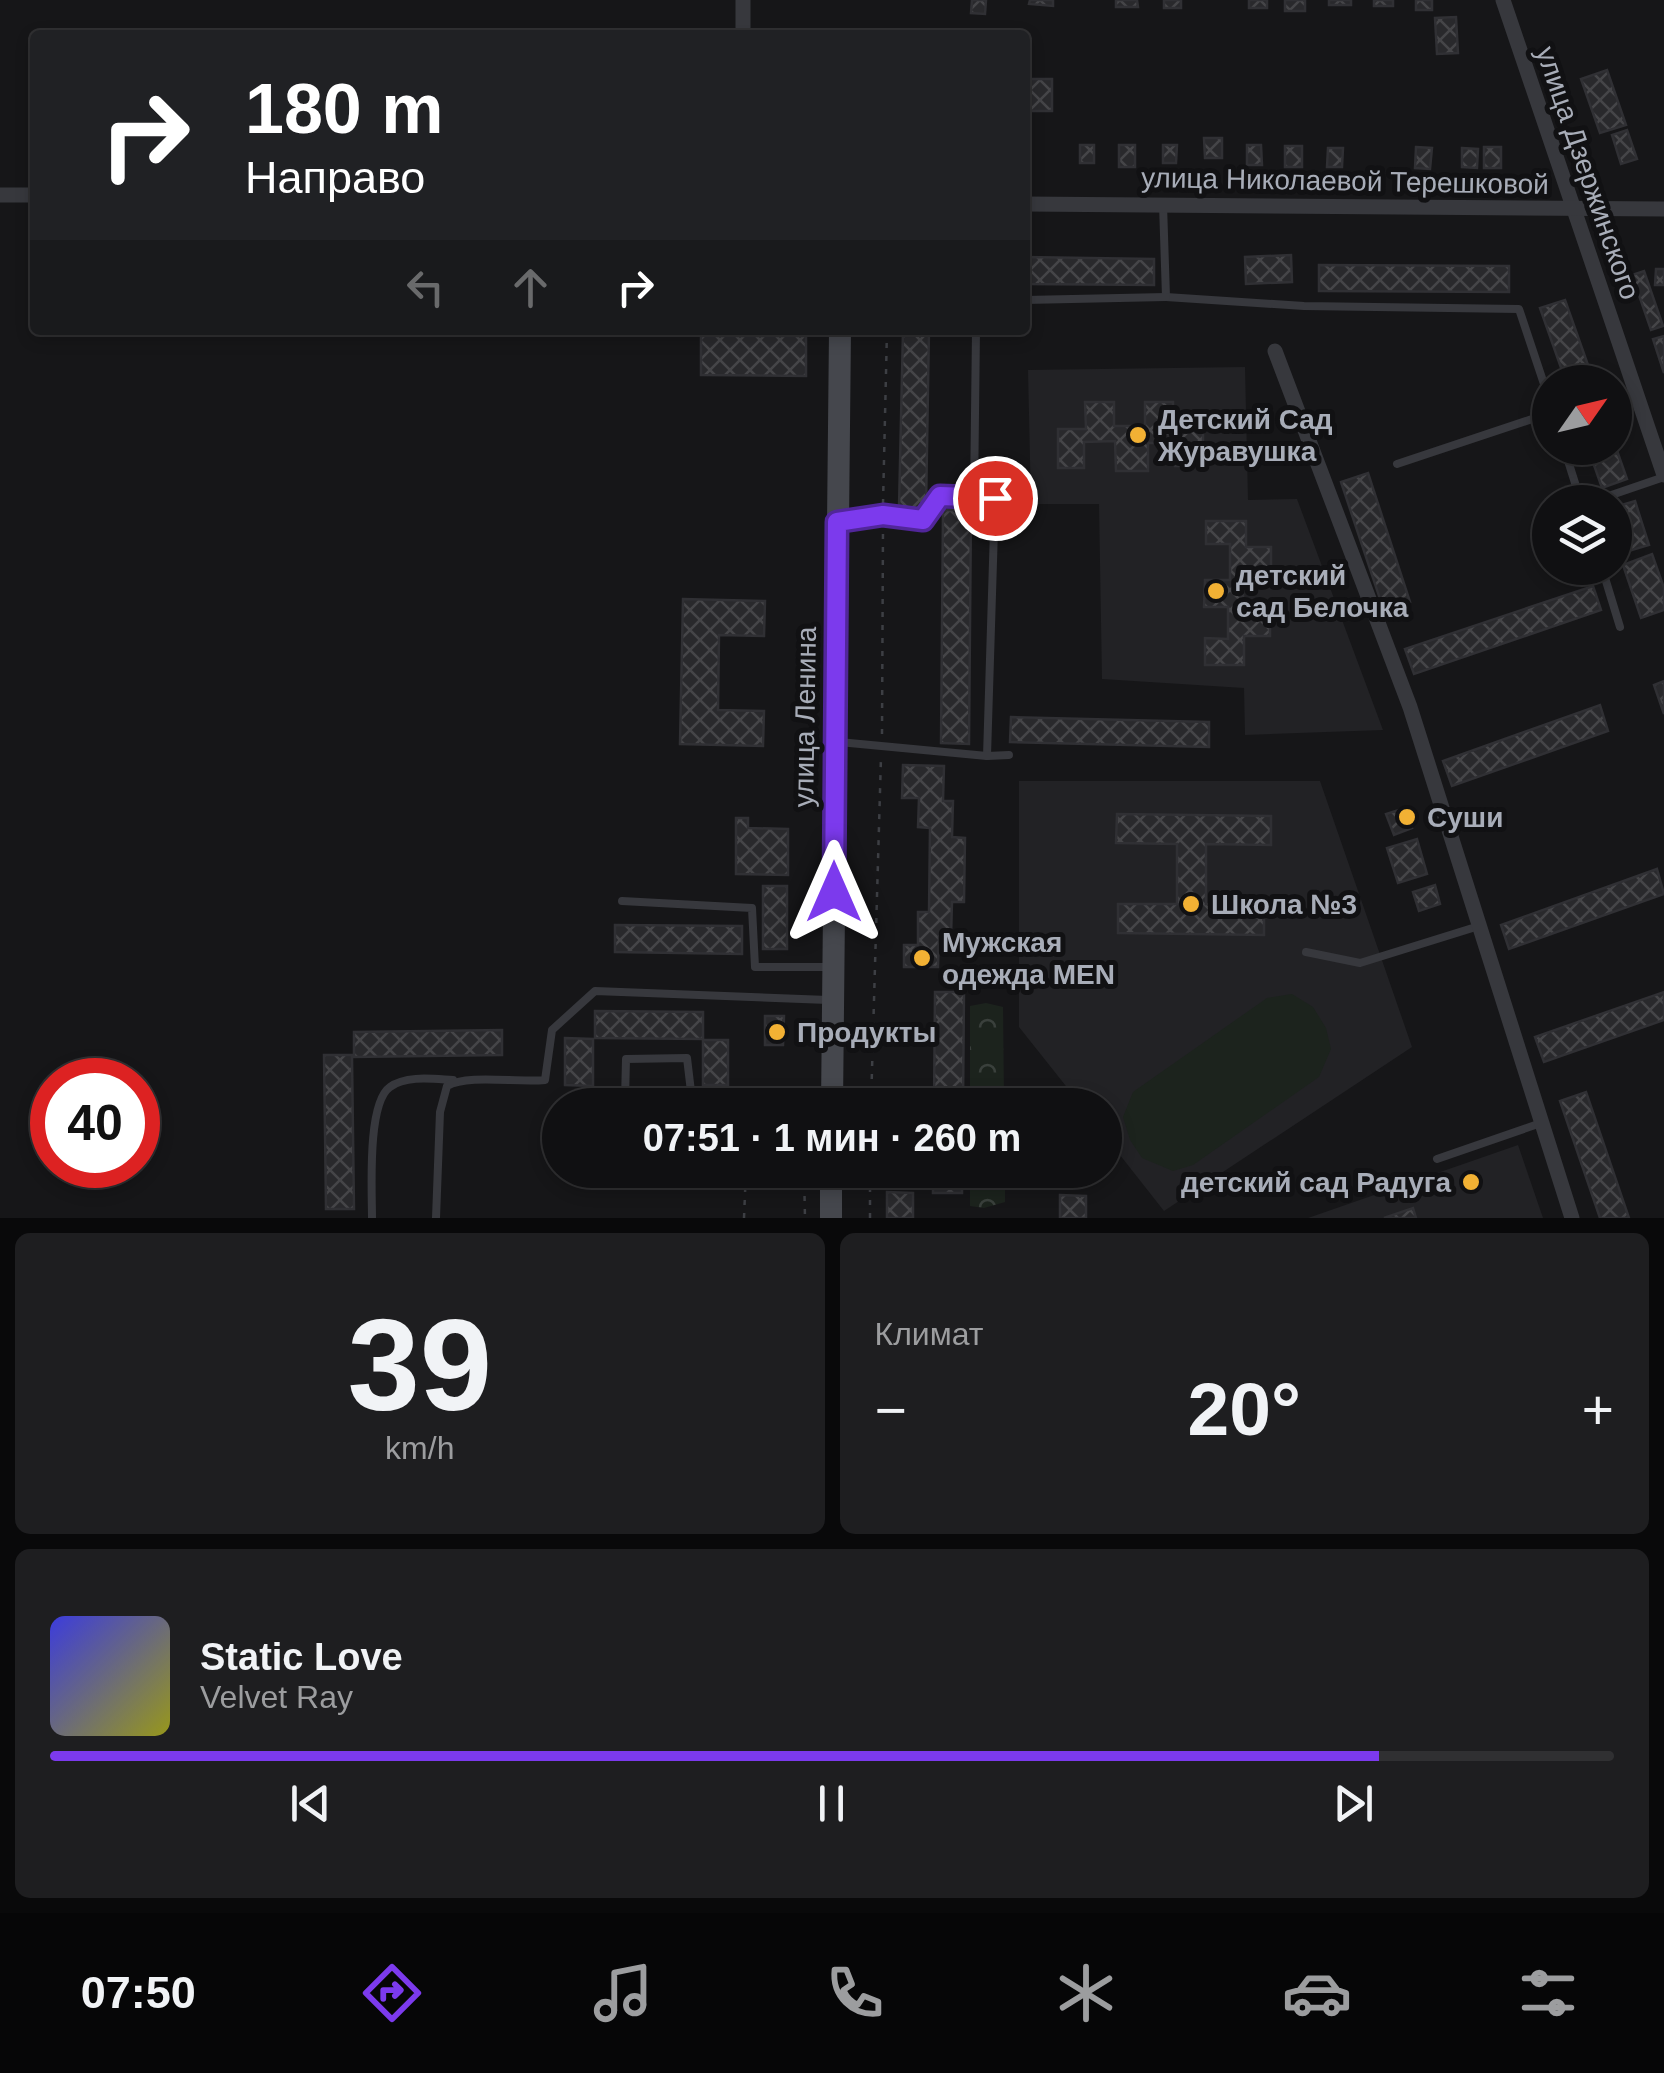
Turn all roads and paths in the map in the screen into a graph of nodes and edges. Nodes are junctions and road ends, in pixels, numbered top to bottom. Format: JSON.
{"nodes":[{"id":1,"x":743,"y":0,"type":"edge"},
{"id":2,"x":1503,"y":0,"type":"edge"},
{"id":3,"x":743,"y":30,"type":"edge"},
{"id":4,"x":0,"y":194,"type":"edge"},
{"id":5,"x":30,"y":196,"type":"edge"},
{"id":6,"x":1030,"y":204,"type":"edge"},
{"id":7,"x":1162,"y":204,"type":"junction"},
{"id":8,"x":1573,"y":208,"type":"junction"},
{"id":9,"x":1664,"y":210,"type":"edge"},
{"id":10,"x":1166,"y":297,"type":"junction"},
{"id":11,"x":1030,"y":300,"type":"edge"},
{"id":12,"x":840,"y":335,"type":"edge"},
{"id":13,"x":887,"y":335,"type":"edge"},
{"id":14,"x":976,"y":335,"type":"edge"},
{"id":15,"x":1275,"y":351,"type":"dead end"},
{"id":16,"x":1537,"y":365,"type":"edge"},
{"id":17,"x":1532,"y":420,"type":"edge"},
{"id":18,"x":1397,"y":464,"type":"dead end"},
{"id":19,"x":1664,"y":476,"type":"edge"},
{"id":20,"x":1632,"y":487,"type":"edge"},
{"id":21,"x":974,"y":497,"type":"junction"},
{"id":22,"x":883,"y":515,"type":"junction"},
{"id":23,"x":837,"y":522,"type":"junction"},
{"id":24,"x":1607,"y":585,"type":"edge"},
{"id":25,"x":1620,"y":628,"type":"dead end"},
{"id":26,"x":835,"y":742,"type":"junction"},
{"id":27,"x":882,"y":746,"type":"junction"},
{"id":28,"x":1009,"y":755,"type":"dead end"},
{"id":29,"x":987,"y":756,"type":"junction"},
{"id":30,"x":622,"y":901,"type":"dead end"},
{"id":31,"x":1479,"y":926,"type":"junction"},
{"id":32,"x":1306,"y":952,"type":"dead end"},
{"id":33,"x":833,"y":967,"type":"junction"},
{"id":34,"x":833,"y":1000,"type":"junction"},
{"id":35,"x":457,"y":1080,"type":"junction"},
{"id":36,"x":625,"y":1088,"type":"edge"},
{"id":37,"x":691,"y":1088,"type":"edge"},
{"id":38,"x":832,"y":1088,"type":"edge"},
{"id":39,"x":872,"y":1088,"type":"edge"},
{"id":40,"x":1543,"y":1123,"type":"junction"},
{"id":41,"x":1437,"y":1159,"type":"dead end"},
{"id":42,"x":745,"y":1188,"type":"edge"},
{"id":43,"x":804,"y":1188,"type":"edge"},
{"id":44,"x":831,"y":1188,"type":"edge"},
{"id":45,"x":870,"y":1188,"type":"edge"},
{"id":46,"x":372,"y":1218,"type":"edge"},
{"id":47,"x":436,"y":1218,"type":"edge"},
{"id":48,"x":744,"y":1218,"type":"edge"},
{"id":49,"x":805,"y":1218,"type":"edge"},
{"id":50,"x":831,"y":1218,"type":"edge"},
{"id":51,"x":870,"y":1218,"type":"edge"},
{"id":52,"x":1572,"y":1218,"type":"edge"}],
"edges":[{"from":1,"to":3,"type":"street"},
{"from":2,"to":8,"type":"street","name":"улица Дзержинского"},
{"from":4,"to":5,"type":"street"},
{"from":6,"to":7,"type":"street","name":"улица Николаевой Терешковой"},
{"from":7,"to":8,"type":"street","name":"улица Николаевой Терешковой"},
{"from":7,"to":10,"type":"lane"},
{"from":8,"to":9,"type":"street","name":"улица Николаевой Терешковой"},
{"from":8,"to":19,"type":"street","name":"улица Дзержинского"},
{"from":10,"to":11,"type":"lane"},
{"from":10,"to":16,"type":"lane"},
{"from":12,"to":23,"type":"street","name":"улица Ленина"},
{"from":13,"to":22,"type":"path"},
{"from":14,"to":21,"type":"lane"},
{"from":15,"to":31,"type":"street"},
{"from":17,"to":18,"type":"lane"},
{"from":19,"to":20,"type":"lane"},
{"from":21,"to":22,"type":"lane"},
{"from":21,"to":29,"type":"lane"},
{"from":22,"to":23,"type":"lane"},
{"from":22,"to":27,"type":"path"},
{"from":23,"to":26,"type":"street","name":"улица Ленина"},
{"from":24,"to":25,"type":"lane"},
{"from":26,"to":27,"type":"lane"},
{"from":26,"to":33,"type":"street","name":"улица Ленина"},
{"from":27,"to":29,"type":"lane"},
{"from":27,"to":39,"type":"path"},
{"from":28,"to":29,"type":"lane"},
{"from":30,"to":33,"type":"lane"},
{"from":31,"to":32,"type":"lane"},
{"from":31,"to":40,"type":"street"},
{"from":33,"to":34,"type":"street","name":"улица Ленина"},
{"from":34,"to":35,"type":"lane"},
{"from":34,"to":38,"type":"street","name":"улица Ленина"},
{"from":35,"to":46,"type":"lane"},
{"from":35,"to":47,"type":"lane"},
{"from":36,"to":37,"type":"lane"},
{"from":40,"to":41,"type":"lane"},
{"from":40,"to":52,"type":"street"},
{"from":42,"to":48,"type":"path"},
{"from":43,"to":49,"type":"path"},
{"from":44,"to":50,"type":"street"},
{"from":45,"to":51,"type":"path"}]}
